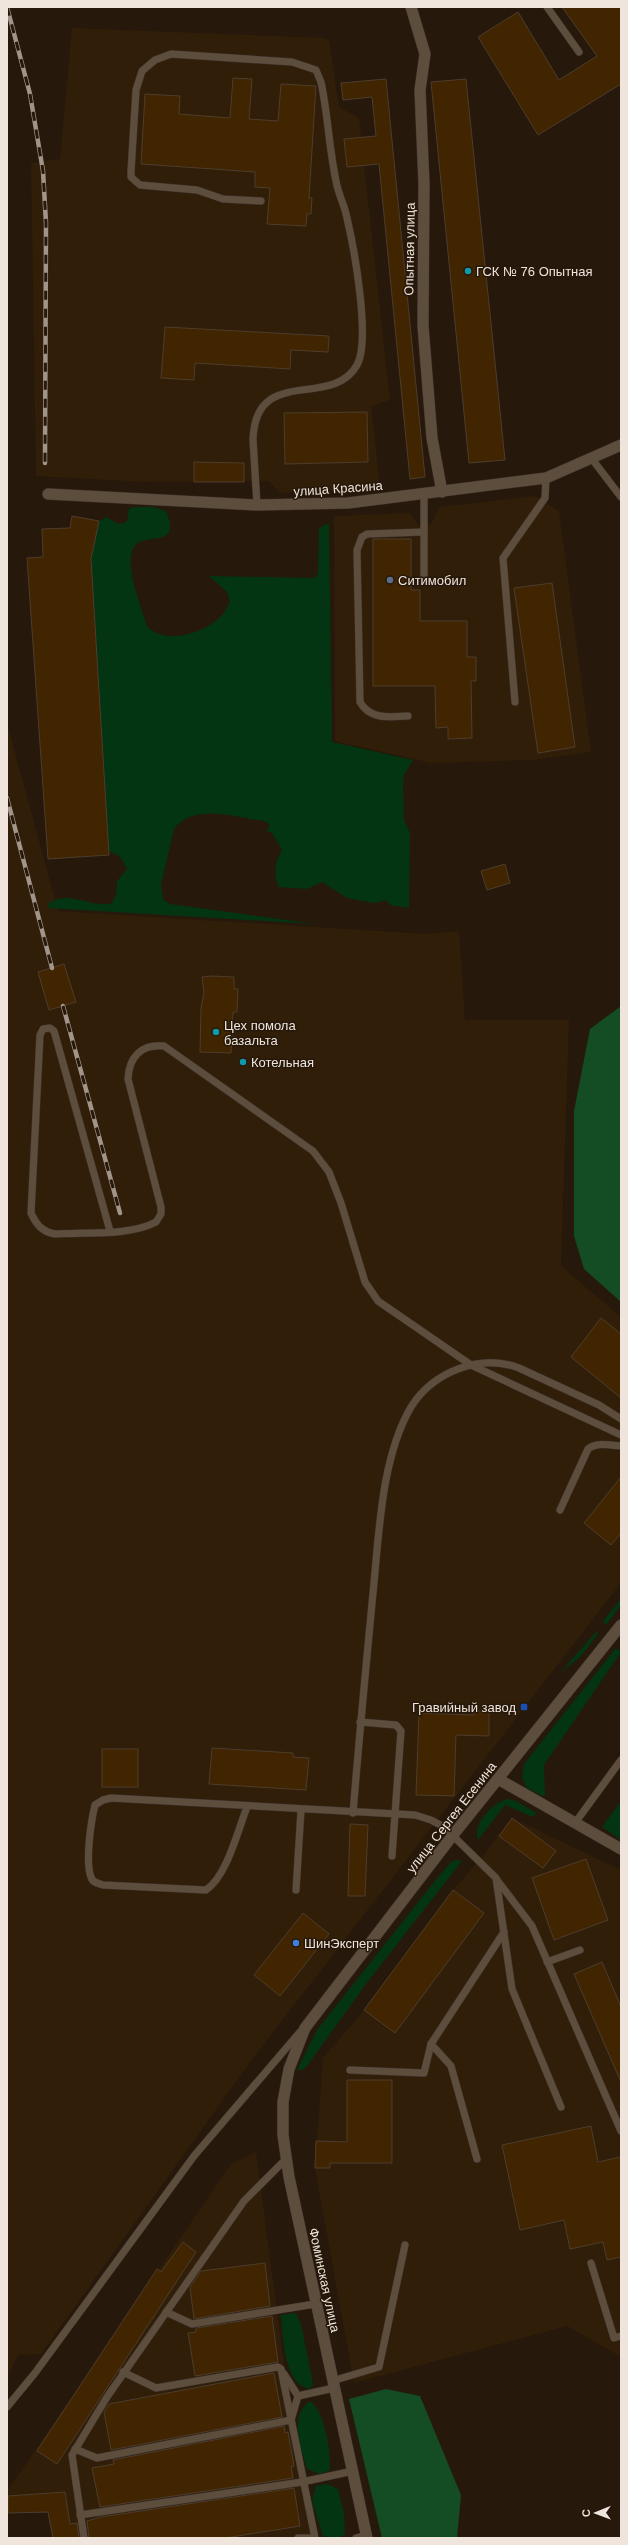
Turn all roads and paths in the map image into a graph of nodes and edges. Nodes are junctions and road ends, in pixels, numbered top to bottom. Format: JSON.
{"nodes":[{"id":1,"x":411,"y":7,"type":"edge"},
{"id":2,"x":547,"y":7,"type":"edge"},
{"id":3,"x":579,"y":52,"type":"dead end"},
{"id":4,"x":261,"y":201,"type":"dead end"},
{"id":5,"x":621,"y":445,"type":"edge"},
{"id":6,"x":592,"y":459,"type":"junction"},
{"id":7,"x":546,"y":478,"type":"junction"},
{"id":8,"x":442,"y":492,"type":"junction"},
{"id":9,"x":48,"y":494,"type":"dead end"},
{"id":10,"x":424,"y":494,"type":"junction"},
{"id":11,"x":621,"y":497,"type":"edge"},
{"id":12,"x":257,"y":505,"type":"junction"},
{"id":13,"x":424,"y":532,"type":"junction"},
{"id":14,"x":424,"y":580,"type":"dead end"},
{"id":15,"x":515,"y":702,"type":"dead end"},
{"id":16,"x":408,"y":716,"type":"dead end"},
{"id":17,"x":110,"y":1231,"type":"junction"},
{"id":18,"x":471,"y":1365,"type":"junction"},
{"id":19,"x":621,"y":1419,"type":"edge"},
{"id":20,"x":621,"y":1435,"type":"edge"},
{"id":21,"x":621,"y":1446,"type":"edge"},
{"id":22,"x":560,"y":1510,"type":"dead end"},
{"id":23,"x":621,"y":1625,"type":"edge"},
{"id":24,"x":360,"y":1722,"type":"junction"},
{"id":25,"x":621,"y":1760,"type":"edge"},
{"id":26,"x":498,"y":1779,"type":"junction"},
{"id":27,"x":247,"y":1807,"type":"junction"},
{"id":28,"x":301,"y":1810,"type":"junction"},
{"id":29,"x":353,"y":1812,"type":"junction"},
{"id":30,"x":396,"y":1814,"type":"junction"},
{"id":31,"x":575,"y":1823,"type":"junction"},
{"id":32,"x":453,"y":1836,"type":"junction"},
{"id":33,"x":621,"y":1849,"type":"edge"},
{"id":34,"x":392,"y":1856,"type":"dead end"},
{"id":35,"x":496,"y":1878,"type":"junction"},
{"id":36,"x":296,"y":1890,"type":"dead end"},
{"id":37,"x":504,"y":1932,"type":"junction"},
{"id":38,"x":580,"y":1950,"type":"dead end"},
{"id":39,"x":548,"y":1962,"type":"junction"},
{"id":40,"x":305,"y":2028,"type":"junction"},
{"id":41,"x":431,"y":2044,"type":"junction"},
{"id":42,"x":350,"y":2070,"type":"dead end"},
{"id":43,"x":561,"y":2107,"type":"dead end"},
{"id":44,"x":621,"y":2131,"type":"edge"},
{"id":45,"x":286,"y":2159,"type":"junction"},
{"id":46,"x":477,"y":2159,"type":"dead end"},
{"id":47,"x":406,"y":2244,"type":"dead end"},
{"id":48,"x":591,"y":2263,"type":"dead end"},
{"id":49,"x":315,"y":2304,"type":"junction"},
{"id":50,"x":166,"y":2312,"type":"junction"},
{"id":51,"x":621,"y":2336,"type":"edge"},
{"id":52,"x":281,"y":2369,"type":"junction"},
{"id":53,"x":124,"y":2372,"type":"junction"},
{"id":54,"x":333,"y":2384,"type":"junction"},
{"id":55,"x":298,"y":2396,"type":"junction"},
{"id":56,"x":7,"y":2407,"type":"edge"},
{"id":57,"x":292,"y":2420,"type":"junction"},
{"id":58,"x":75,"y":2449,"type":"junction"},
{"id":59,"x":352,"y":2471,"type":"junction"},
{"id":60,"x":302,"y":2482,"type":"junction"},
{"id":61,"x":80,"y":2515,"type":"junction"},
{"id":62,"x":363,"y":2537,"type":"edge"},
{"id":63,"x":84,"y":2538,"type":"edge"},
{"id":64,"x":298,"y":2538,"type":"edge"},
{"id":65,"x":314,"y":2538,"type":"edge"}],
"edges":[{"from":1,"to":8,"type":"street","name":"Опытная улица"},
{"from":2,"to":3,"type":"lane"},
{"from":4,"to":12,"type":"lane"},
{"from":5,"to":6,"type":"street","name":"улица Красина"},
{"from":6,"to":7,"type":"street","name":"улица Красина"},
{"from":6,"to":11,"type":"lane"},
{"from":7,"to":8,"type":"street","name":"улица Красина"},
{"from":7,"to":15,"type":"lane"},
{"from":8,"to":10,"type":"street","name":"улица Красина"},
{"from":9,"to":12,"type":"street","name":"улица Красина"},
{"from":10,"to":12,"type":"street","name":"улица Красина"},
{"from":10,"to":13,"type":"lane"},
{"from":13,"to":14,"type":"lane"},
{"from":13,"to":16,"type":"lane"},
{"from":17,"to":17,"type":"lane"},
{"from":17,"to":18,"type":"lane"},
{"from":18,"to":19,"type":"lane"},
{"from":18,"to":20,"type":"lane"},
{"from":18,"to":24,"type":"lane"},
{"from":21,"to":22,"type":"lane"},
{"from":23,"to":26,"type":"street","name":"улица Сергея Есенина"},
{"from":24,"to":29,"type":"lane"},
{"from":24,"to":30,"type":"lane"},
{"from":25,"to":31,"type":"lane"},
{"from":26,"to":31,"type":"street"},
{"from":26,"to":32,"type":"street","name":"улица Сергея Есенина"},
{"from":27,"to":27,"type":"lane"},
{"from":27,"to":28,"type":"lane"},
{"from":28,"to":29,"type":"lane"},
{"from":28,"to":36,"type":"lane"},
{"from":29,"to":30,"type":"lane"},
{"from":30,"to":32,"type":"lane"},
{"from":30,"to":34,"type":"lane"},
{"from":31,"to":33,"type":"street"},
{"from":32,"to":35,"type":"lane"},
{"from":32,"to":40,"type":"street","name":"улица Сергея Есенина"},
{"from":35,"to":37,"type":"lane"},
{"from":35,"to":39,"type":"lane"},
{"from":37,"to":41,"type":"lane"},
{"from":37,"to":43,"type":"lane"},
{"from":38,"to":39,"type":"lane"},
{"from":39,"to":44,"type":"lane"},
{"from":40,"to":45,"type":"street","name":"Фоминская улица"},
{"from":40,"to":56,"type":"lane"},
{"from":41,"to":42,"type":"lane"},
{"from":41,"to":46,"type":"lane"},
{"from":45,"to":49,"type":"street","name":"Фоминская улица"},
{"from":45,"to":50,"type":"lane"},
{"from":47,"to":54,"type":"lane"},
{"from":48,"to":51,"type":"lane"},
{"from":49,"to":50,"type":"lane"},
{"from":49,"to":54,"type":"street","name":"Фоминская улица"},
{"from":50,"to":53,"type":"lane"},
{"from":52,"to":53,"type":"lane"},
{"from":52,"to":55,"type":"lane"},
{"from":52,"to":57,"type":"lane"},
{"from":53,"to":58,"type":"lane"},
{"from":54,"to":55,"type":"lane"},
{"from":54,"to":59,"type":"street","name":"Фоминская улица"},
{"from":55,"to":57,"type":"lane"},
{"from":57,"to":58,"type":"lane"},
{"from":57,"to":60,"type":"lane"},
{"from":58,"to":61,"type":"lane"},
{"from":59,"to":60,"type":"lane"},
{"from":59,"to":62,"type":"street","name":"Фоминская улица"},
{"from":60,"to":61,"type":"lane"},
{"from":60,"to":65,"type":"lane"},
{"from":61,"to":63,"type":"lane"},
{"from":64,"to":65,"type":"lane"}]}
